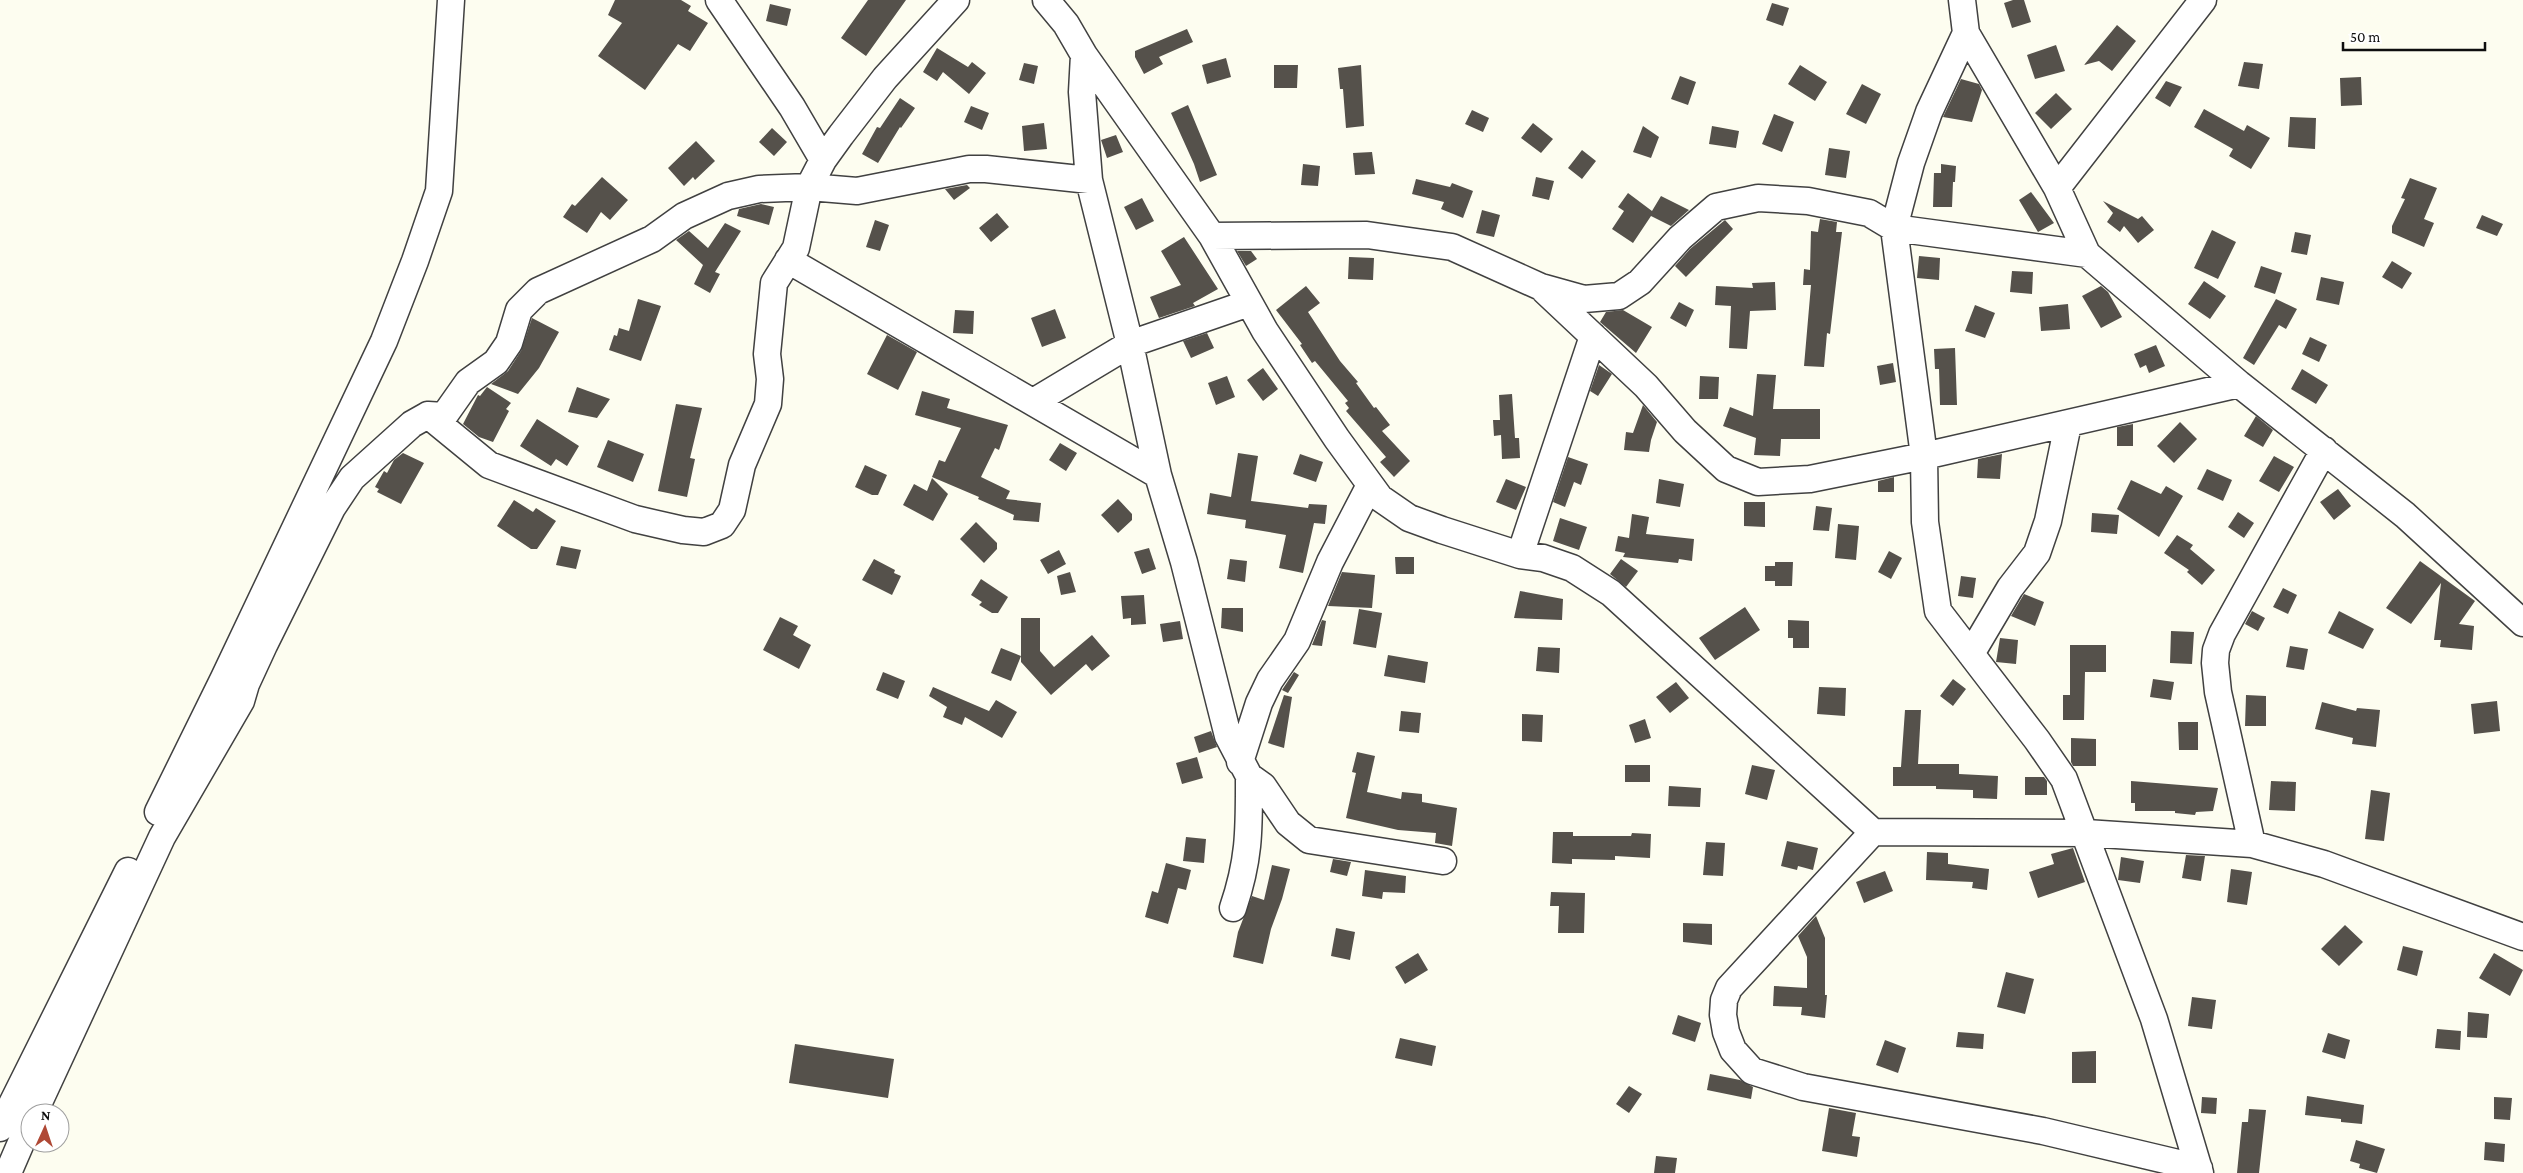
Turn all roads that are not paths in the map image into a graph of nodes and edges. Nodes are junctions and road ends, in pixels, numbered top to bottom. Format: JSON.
{"nodes":[{"id":1,"x":451,"y":0,"type":"edge"},
{"id":2,"x":956,"y":0,"type":"edge"},
{"id":3,"x":1046,"y":0,"type":"edge"},
{"id":4,"x":1962,"y":0,"type":"edge"},
{"id":5,"x":2204,"y":0,"type":"edge"},
{"id":6,"x":725,"y":3,"type":"edge"},
{"id":7,"x":1966,"y":34,"type":"junction"},
{"id":8,"x":1084,"y":55,"type":"junction"},
{"id":9,"x":823,"y":160,"type":"junction"},
{"id":10,"x":1089,"y":180,"type":"junction"},
{"id":11,"x":809,"y":187,"type":"junction"},
{"id":12,"x":2057,"y":188,"type":"junction"},
{"id":13,"x":1894,"y":228,"type":"junction"},
{"id":14,"x":1212,"y":236,"type":"junction"},
{"id":15,"x":2086,"y":254,"type":"junction"},
{"id":16,"x":788,"y":260,"type":"junction"},
{"id":17,"x":1541,"y":287,"type":"junction"},
{"id":18,"x":1249,"y":303,"type":"junction"},
{"id":19,"x":1593,"y":336,"type":"junction"},
{"id":20,"x":1130,"y":344,"type":"junction"},
{"id":21,"x":2239,"y":384,"type":"junction"},
{"id":22,"x":1035,"y":401,"type":"junction"},
{"id":23,"x":428,"y":415,"type":"junction"},
{"id":24,"x":2068,"y":424,"type":"junction"},
{"id":25,"x":2324,"y":450,"type":"junction"},
{"id":26,"x":1924,"y":456,"type":"junction"},
{"id":27,"x":1158,"y":474,"type":"junction"},
{"id":28,"x":1370,"y":485,"type":"junction"},
{"id":29,"x":1520,"y":555,"type":"junction"},
{"id":30,"x":2523,"y":623,"type":"edge"},
{"id":31,"x":1971,"y":654,"type":"junction"},
{"id":32,"x":252,"y":672,"type":"junction"},
{"id":33,"x":224,"y":678,"type":"junction"},
{"id":34,"x":1244,"y":769,"type":"junction"},
{"id":35,"x":1873,"y":832,"type":"junction"},
{"id":36,"x":2086,"y":833,"type":"junction"},
{"id":37,"x":2252,"y":844,"type":"junction"},
{"id":38,"x":1443,"y":861,"type":"dead end"},
{"id":39,"x":1233,"y":908,"type":"dead end"},
{"id":40,"x":2523,"y":937,"type":"edge"},
{"id":41,"x":39,"y":1103,"type":"edge"},
{"id":42,"x":0,"y":1128,"type":"edge"},
{"id":43,"x":20,"y":1145,"type":"edge"},
{"id":44,"x":2200,"y":1170,"type":"edge"},
{"id":45,"x":8,"y":1173,"type":"edge"}],
"edges":[{"from":1,"to":33,"type":"street"},
{"from":2,"to":9,"type":"street"},
{"from":3,"to":8,"type":"street"},
{"from":4,"to":7,"type":"street"},
{"from":5,"to":12,"type":"street"},
{"from":6,"to":9,"type":"street"},
{"from":7,"to":12,"type":"street"},
{"from":7,"to":13,"type":"street"},
{"from":8,"to":10,"type":"street"},
{"from":8,"to":14,"type":"street"},
{"from":9,"to":11,"type":"street"},
{"from":10,"to":11,"type":"street"},
{"from":10,"to":20,"type":"street"},
{"from":11,"to":16,"type":"street"},
{"from":11,"to":23,"type":"street"},
{"from":12,"to":15,"type":"street"},
{"from":13,"to":15,"type":"street"},
{"from":13,"to":17,"type":"street"},
{"from":13,"to":26,"type":"street"},
{"from":14,"to":17,"type":"street"},
{"from":14,"to":18,"type":"street"},
{"from":15,"to":21,"type":"street"},
{"from":16,"to":22,"type":"street"},
{"from":16,"to":23,"type":"street"},
{"from":17,"to":19,"type":"street"},
{"from":18,"to":20,"type":"street"},
{"from":18,"to":28,"type":"street"},
{"from":19,"to":26,"type":"street"},
{"from":19,"to":29,"type":"street"},
{"from":20,"to":22,"type":"street"},
{"from":20,"to":27,"type":"street"},
{"from":21,"to":24,"type":"street"},
{"from":21,"to":25,"type":"street"},
{"from":22,"to":27,"type":"street"},
{"from":23,"to":32,"type":"street"},
{"from":24,"to":26,"type":"street"},
{"from":24,"to":31,"type":"street"},
{"from":25,"to":30,"type":"street"},
{"from":25,"to":37,"type":"street"},
{"from":26,"to":31,"type":"street"},
{"from":27,"to":34,"type":"street"},
{"from":28,"to":29,"type":"street"},
{"from":28,"to":34,"type":"street"},
{"from":29,"to":35,"type":"street"},
{"from":31,"to":36,"type":"street"},
{"from":32,"to":33,"type":"street"},
{"from":32,"to":41,"type":"street"},
{"from":33,"to":42,"type":"street"},
{"from":34,"to":38,"type":"street"},
{"from":34,"to":39,"type":"street"},
{"from":35,"to":36,"type":"street"},
{"from":35,"to":44,"type":"street"},
{"from":36,"to":37,"type":"street"},
{"from":36,"to":44,"type":"street"},
{"from":37,"to":40,"type":"street"},
{"from":43,"to":45,"type":"street"}]}
